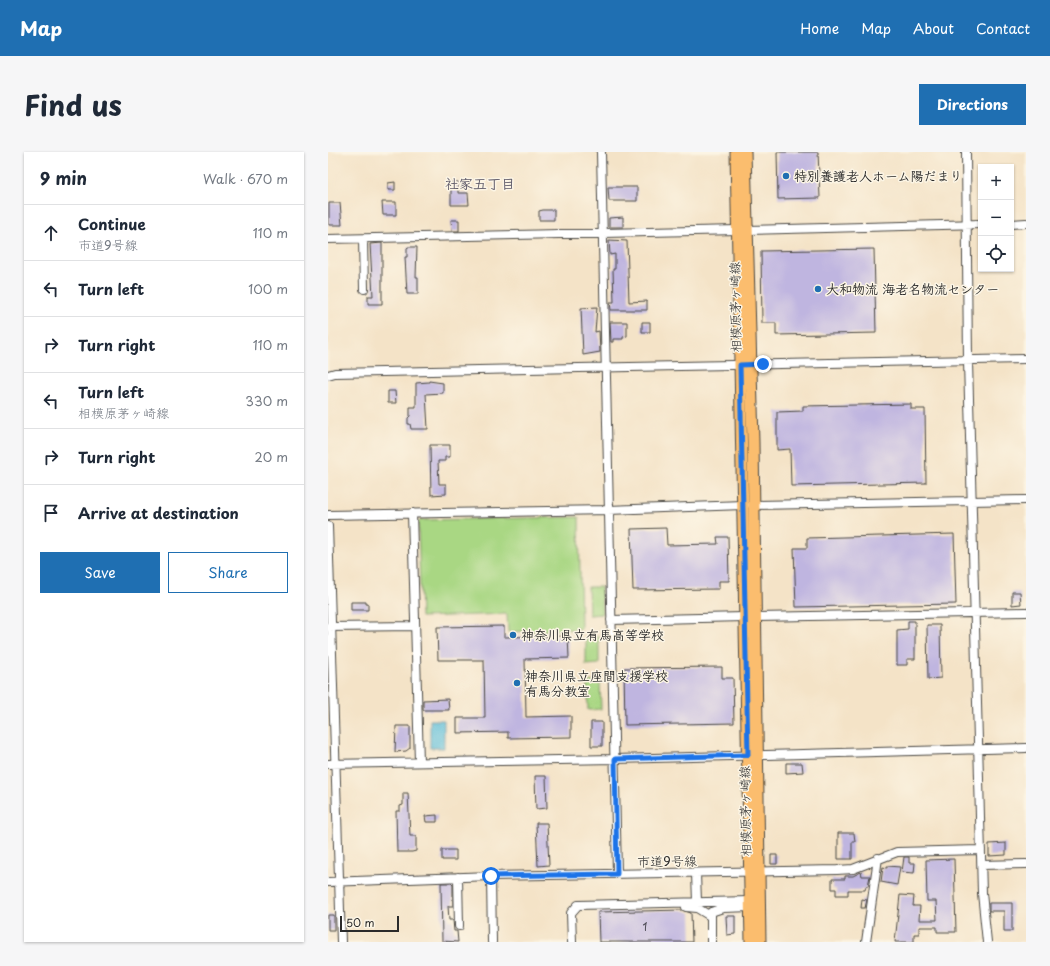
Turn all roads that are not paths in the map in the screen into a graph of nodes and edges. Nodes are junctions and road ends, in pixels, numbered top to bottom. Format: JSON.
{"nodes":[{"id":1,"x":601,"y":152,"type":"edge"},
{"id":2,"x":736,"y":152,"type":"edge"},
{"id":3,"x":745,"y":152,"type":"edge"},
{"id":4,"x":966,"y":152,"type":"edge"},
{"id":5,"x":1026,"y":223,"type":"edge"},
{"id":6,"x":978,"y":224,"type":"edge"},
{"id":7,"x":1014,"y":224,"type":"edge"},
{"id":8,"x":967,"y":225,"type":"junction"},
{"id":9,"x":742,"y":230,"type":"junction"},
{"id":10,"x":602,"y":233,"type":"junction"},
{"id":11,"x":328,"y":239,"type":"edge"},
{"id":12,"x":363,"y":239,"type":"junction"},
{"id":13,"x":364,"y":289,"type":"dead end"},
{"id":14,"x":1026,"y":359,"type":"edge"},
{"id":15,"x":968,"y":361,"type":"junction"},
{"id":16,"x":745,"y":365,"type":"junction"},
{"id":17,"x":606,"y":366,"type":"junction"},
{"id":18,"x":328,"y":375,"type":"edge"},
{"id":19,"x":1026,"y":500,"type":"edge"},
{"id":20,"x":972,"y":501,"type":"junction"},
{"id":21,"x":748,"y":505,"type":"junction"},
{"id":22,"x":608,"y":510,"type":"junction"},
{"id":23,"x":412,"y":513,"type":"junction"},
{"id":24,"x":328,"y":515,"type":"edge"},
{"id":25,"x":328,"y":526,"type":"edge"},
{"id":26,"x":1026,"y":612,"type":"edge"},
{"id":27,"x":976,"y":613,"type":"junction"},
{"id":28,"x":754,"y":617,"type":"junction"},
{"id":29,"x":611,"y":620,"type":"junction"},
{"id":30,"x":415,"y":626,"type":"junction"},
{"id":31,"x":330,"y":627,"type":"edge"},
{"id":32,"x":1026,"y":748,"type":"edge"},
{"id":33,"x":979,"y":749,"type":"junction"},
{"id":34,"x":753,"y":755,"type":"junction"},
{"id":35,"x":615,"y":759,"type":"junction"},
{"id":36,"x":419,"y":762,"type":"junction"},
{"id":37,"x":332,"y":764,"type":"edge"},
{"id":38,"x":982,"y":850,"type":"junction"},
{"id":39,"x":878,"y":858,"type":"junction"},
{"id":40,"x":1026,"y":864,"type":"edge"},
{"id":41,"x":982,"y":865,"type":"junction"},
{"id":42,"x":755,"y":871,"type":"junction"},
{"id":43,"x":696,"y":873,"type":"junction"},
{"id":44,"x":617,"y":874,"type":"junction"},
{"id":45,"x":491,"y":876,"type":"junction"},
{"id":46,"x":461,"y":877,"type":"junction"},
{"id":47,"x":340,"y":881,"type":"junction"},
{"id":48,"x":328,"y":882,"type":"edge"},
{"id":49,"x":697,"y":902,"type":"junction"},
{"id":50,"x":668,"y":903,"type":"junction"},
{"id":51,"x":610,"y":904,"type":"junction"},
{"id":52,"x":750,"y":904,"type":"junction"},
{"id":53,"x":685,"y":907,"type":"junction"},
{"id":54,"x":710,"y":916,"type":"junction"},
{"id":55,"x":460,"y":926,"type":"dead end"},
{"id":56,"x":342,"y":942,"type":"edge"},
{"id":57,"x":492,"y":942,"type":"edge"},
{"id":58,"x":572,"y":942,"type":"edge"},
{"id":59,"x":711,"y":942,"type":"edge"},
{"id":60,"x":751,"y":942,"type":"edge"},
{"id":61,"x":760,"y":942,"type":"edge"},
{"id":62,"x":866,"y":942,"type":"edge"},
{"id":63,"x":987,"y":942,"type":"edge"}],
"edges":[{"from":1,"to":10,"type":"street"},
{"from":2,"to":9,"type":"main road","name":"相模原茅ヶ崎線"},
{"from":3,"to":9,"type":"main road","name":"相模原茅ヶ崎線"},
{"from":4,"to":8,"type":"street"},
{"from":5,"to":7,"type":"street"},
{"from":6,"to":8,"type":"street"},
{"from":8,"to":9,"type":"street"},
{"from":8,"to":15,"type":"street"},
{"from":9,"to":10,"type":"street"},
{"from":9,"to":16,"type":"main road","name":"相模原茅ヶ崎線"},
{"from":10,"to":12,"type":"street"},
{"from":10,"to":17,"type":"street"},
{"from":11,"to":12,"type":"street"},
{"from":12,"to":13,"type":"street"},
{"from":14,"to":15,"type":"street"},
{"from":15,"to":16,"type":"street"},
{"from":15,"to":20,"type":"street"},
{"from":16,"to":17,"type":"street"},
{"from":16,"to":21,"type":"main road","name":"相模原茅ヶ崎線"},
{"from":17,"to":18,"type":"street"},
{"from":17,"to":22,"type":"street"},
{"from":19,"to":20,"type":"street"},
{"from":20,"to":21,"type":"street"},
{"from":20,"to":27,"type":"street"},
{"from":21,"to":22,"type":"street"},
{"from":21,"to":28,"type":"main road","name":"相模原茅ヶ崎線"},
{"from":22,"to":23,"type":"street"},
{"from":22,"to":29,"type":"street"},
{"from":23,"to":24,"type":"street"},
{"from":23,"to":30,"type":"street"},
{"from":25,"to":31,"type":"street"},
{"from":26,"to":27,"type":"street"},
{"from":27,"to":28,"type":"street"},
{"from":27,"to":33,"type":"street"},
{"from":28,"to":29,"type":"street"},
{"from":28,"to":34,"type":"main road","name":"相模原茅ヶ崎線"},
{"from":29,"to":35,"type":"street"},
{"from":30,"to":31,"type":"street"},
{"from":30,"to":36,"type":"street"},
{"from":31,"to":37,"type":"street"},
{"from":32,"to":33,"type":"street"},
{"from":33,"to":34,"type":"street"},
{"from":33,"to":38,"type":"street"},
{"from":34,"to":35,"type":"street"},
{"from":34,"to":42,"type":"main road","name":"相模原茅ヶ崎線"},
{"from":35,"to":36,"type":"street"},
{"from":35,"to":44,"type":"street"},
{"from":36,"to":37,"type":"street"},
{"from":37,"to":47,"type":"street"},
{"from":38,"to":39,"type":"street","name":"市道9号線"},
{"from":38,"to":41,"type":"street"},
{"from":39,"to":42,"type":"street","name":"市道9号線"},
{"from":39,"to":62,"type":"street"},
{"from":40,"to":41,"type":"street"},
{"from":41,"to":63,"type":"street"},
{"from":42,"to":43,"type":"street","name":"市道9号線"},
{"from":42,"to":52,"type":"main road","name":"相模原茅ヶ崎線"},
{"from":42,"to":61,"type":"main road","name":"相模原茅ヶ崎線"},
{"from":43,"to":44,"type":"street","name":"市道9号線"},
{"from":43,"to":49,"type":"street"},
{"from":44,"to":45,"type":"street","name":"市道9号線"},
{"from":45,"to":46,"type":"street","name":"市道9号線"},
{"from":45,"to":57,"type":"street"},
{"from":46,"to":47,"type":"street","name":"市道9号線"},
{"from":46,"to":55,"type":"street"},
{"from":47,"to":48,"type":"street","name":"市道9号線"},
{"from":47,"to":56,"type":"street"},
{"from":49,"to":50,"type":"street"},
{"from":49,"to":52,"type":"street"},
{"from":50,"to":51,"type":"street"},
{"from":50,"to":53,"type":"street"},
{"from":51,"to":53,"type":"street"},
{"from":51,"to":58,"type":"street"},
{"from":52,"to":54,"type":"street"},
{"from":52,"to":60,"type":"main road","name":"相模原茅ヶ崎線"},
{"from":53,"to":54,"type":"street"},
{"from":54,"to":59,"type":"street"}]}
